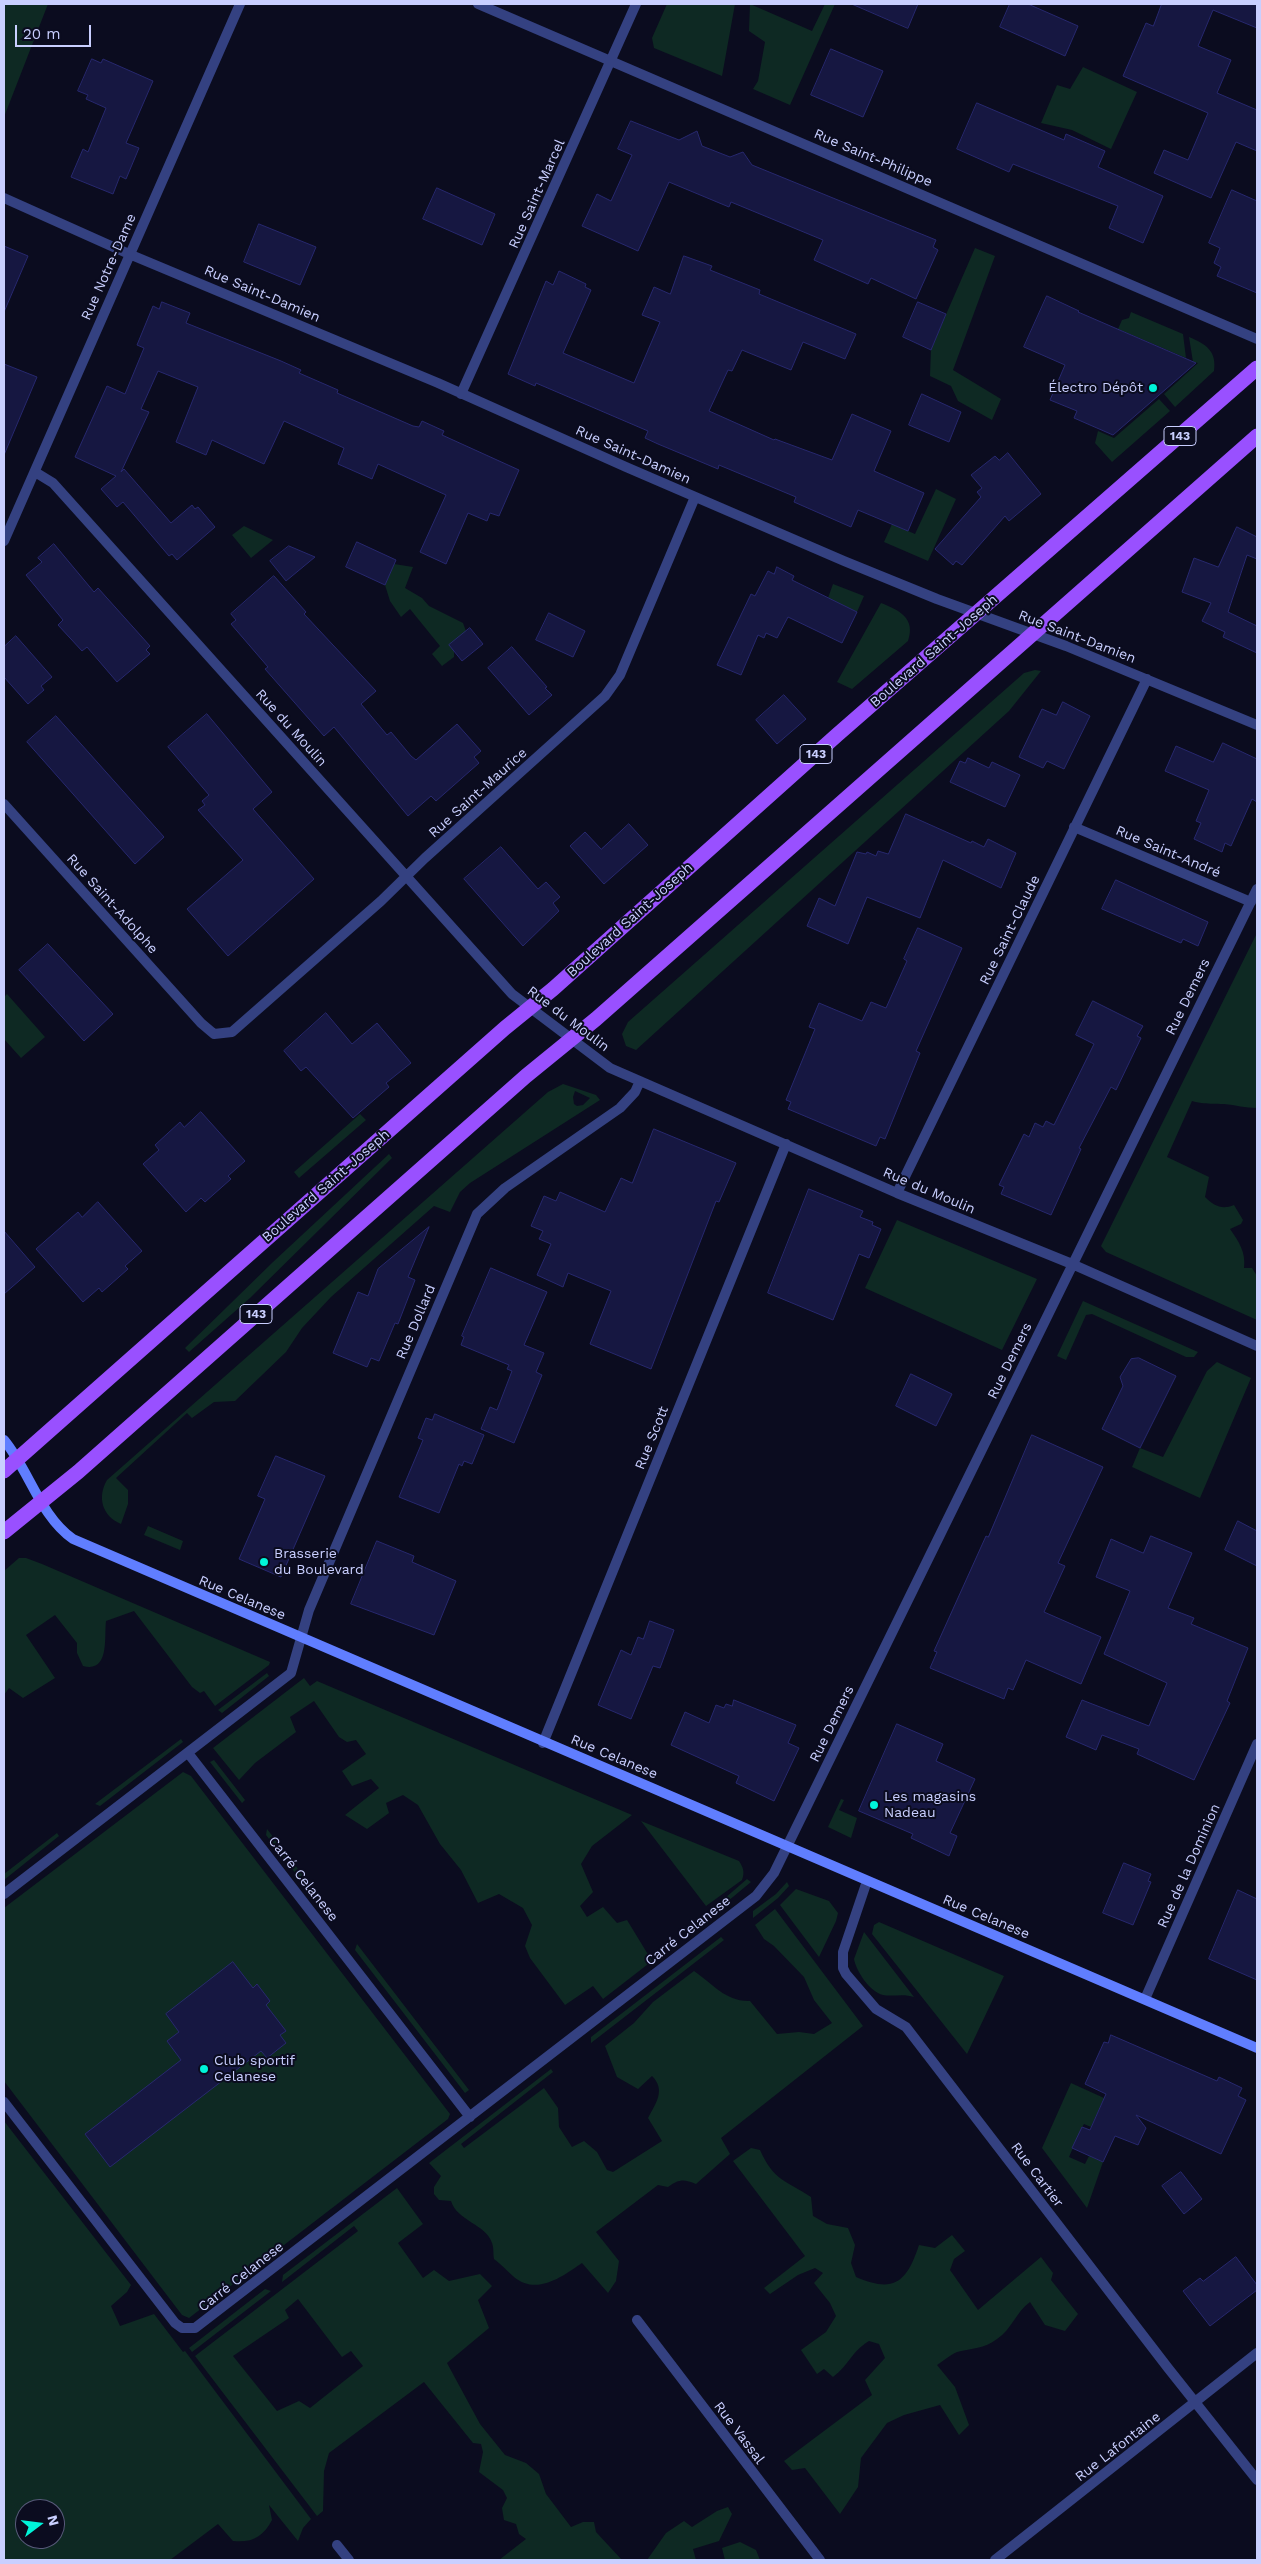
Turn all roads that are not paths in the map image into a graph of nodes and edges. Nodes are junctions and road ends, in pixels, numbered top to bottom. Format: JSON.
{"nodes":[{"id":1,"x":240,"y":4,"type":"edge"},
{"id":2,"x":478,"y":4,"type":"edge"},
{"id":3,"x":636,"y":4,"type":"edge"},
{"id":4,"x":612,"y":60,"type":"junction"},
{"id":5,"x":4,"y":198,"type":"edge"},
{"id":6,"x":129,"y":254,"type":"junction"},
{"id":7,"x":1257,"y":339,"type":"edge"},
{"id":8,"x":1257,"y":368,"type":"edge"},
{"id":9,"x":462,"y":394,"type":"junction"},
{"id":10,"x":1257,"y":436,"type":"edge"},
{"id":11,"x":35,"y":472,"type":"junction"},
{"id":12,"x":694,"y":497,"type":"junction"},
{"id":13,"x":4,"y":541,"type":"edge"},
{"id":14,"x":977,"y":614,"type":"junction"},
{"id":15,"x":1031,"y":633,"type":"junction"},
{"id":16,"x":1148,"y":679,"type":"junction"},
{"id":17,"x":1257,"y":725,"type":"edge"},
{"id":18,"x":4,"y":804,"type":"edge"},
{"id":19,"x":1074,"y":827,"type":"junction"},
{"id":20,"x":406,"y":877,"type":"junction"},
{"id":21,"x":1257,"y":889,"type":"edge"},
{"id":22,"x":1251,"y":902,"type":"junction"},
{"id":23,"x":529,"y":1008,"type":"junction"},
{"id":24,"x":201,"y":1023,"type":"joint"},
{"id":25,"x":571,"y":1040,"type":"junction"},
{"id":26,"x":640,"y":1081,"type":"junction"},
{"id":27,"x":786,"y":1144,"type":"junction"},
{"id":28,"x":897,"y":1193,"type":"junction"},
{"id":29,"x":1072,"y":1264,"type":"junction"},
{"id":30,"x":1257,"y":1346,"type":"edge"},
{"id":31,"x":4,"y":1440,"type":"edge"},
{"id":32,"x":18,"y":1459,"type":"junction"},
{"id":33,"x":4,"y":1471,"type":"edge"},
{"id":34,"x":42,"y":1500,"type":"junction"},
{"id":35,"x":4,"y":1532,"type":"edge"},
{"id":36,"x":301,"y":1639,"type":"junction"},
{"id":37,"x":543,"y":1742,"type":"junction"},
{"id":38,"x":1257,"y":1744,"type":"edge"},
{"id":39,"x":188,"y":1753,"type":"junction"},
{"id":40,"x":788,"y":1845,"type":"junction"},
{"id":41,"x":867,"y":1881,"type":"junction"},
{"id":42,"x":4,"y":1894,"type":"edge"},
{"id":43,"x":1145,"y":1999,"type":"junction"},
{"id":44,"x":1257,"y":2048,"type":"edge"},
{"id":45,"x":4,"y":2102,"type":"edge"},
{"id":46,"x":470,"y":2116,"type":"junction"},
{"id":47,"x":637,"y":2320,"type":"dead end"},
{"id":48,"x":1257,"y":2353,"type":"edge"},
{"id":49,"x":1195,"y":2403,"type":"junction"},
{"id":50,"x":1257,"y":2480,"type":"edge"},
{"id":51,"x":337,"y":2545,"type":"dead end"},
{"id":52,"x":349,"y":2560,"type":"edge"},
{"id":53,"x":820,"y":2560,"type":"edge"},
{"id":54,"x":995,"y":2560,"type":"edge"}],
"edges":[{"from":1,"to":6,"type":"street","name":"Rue Notre-Dame"},
{"from":2,"to":4,"type":"street","name":"Rue Saint-Philippe"},
{"from":3,"to":4,"type":"street","name":"Rue Saint-Marcel"},
{"from":4,"to":7,"type":"street","name":"Rue Saint-Philippe"},
{"from":4,"to":9,"type":"street","name":"Rue Saint-Marcel"},
{"from":5,"to":6,"type":"street","name":"Rue Saint-Damien"},
{"from":6,"to":9,"type":"street","name":"Rue Saint-Damien"},
{"from":6,"to":11,"type":"street","name":"Rue Notre-Dame"},
{"from":8,"to":14,"type":"main road","name":"Boulevard Saint-Joseph","number":"143"},
{"from":9,"to":12,"type":"street","name":"Rue Saint-Damien"},
{"from":10,"to":15,"type":"main road","number":"143"},
{"from":11,"to":13,"type":"street","name":"Rue Notre-Dame"},
{"from":11,"to":20,"type":"street","name":"Rue du Moulin"},
{"from":12,"to":14,"type":"street","name":"Rue Saint-Damien"},
{"from":12,"to":20,"type":"street","name":"Rue Saint-Maurice"},
{"from":14,"to":15,"type":"street","name":"Rue Saint-Damien"},
{"from":14,"to":23,"type":"main road","name":"Boulevard Saint-Joseph","number":"143"},
{"from":15,"to":16,"type":"street","name":"Rue Saint-Damien"},
{"from":15,"to":25,"type":"main road","number":"143"},
{"from":16,"to":17,"type":"street","name":"Rue Saint-Damien"},
{"from":16,"to":19,"type":"street","name":"Rue Saint-Claude"},
{"from":18,"to":24,"type":"street","name":"Rue Saint-Adolphe"},
{"from":19,"to":22,"type":"street","name":"Rue Saint-André"},
{"from":19,"to":28,"type":"street","name":"Rue Saint-Claude"},
{"from":20,"to":23,"type":"street","name":"Rue du Moulin"},
{"from":20,"to":24,"type":"street","name":"Rue Saint-Maurice"},
{"from":21,"to":22,"type":"street","name":"Rue Demers"},
{"from":22,"to":29,"type":"street","name":"Rue Demers"},
{"from":23,"to":25,"type":"street","name":"Rue du Moulin"},
{"from":23,"to":32,"type":"main road","name":"Boulevard Saint-Joseph","number":"143"},
{"from":25,"to":26,"type":"street","name":"Rue du Moulin"},
{"from":25,"to":34,"type":"main road","number":"143"},
{"from":26,"to":27,"type":"street","name":"Rue du Moulin"},
{"from":26,"to":36,"type":"street","name":"Rue Dollard"},
{"from":27,"to":28,"type":"street","name":"Rue du Moulin"},
{"from":27,"to":37,"type":"street","name":"Rue Scott"},
{"from":28,"to":29,"type":"street","name":"Rue du Moulin"},
{"from":29,"to":30,"type":"street","name":"Rue du Moulin"},
{"from":29,"to":40,"type":"street","name":"Rue Demers"},
{"from":31,"to":32,"type":"street","name":"Rue Celanese"},
{"from":32,"to":33,"type":"main road","name":"Boulevard Saint-Joseph","number":"143"},
{"from":32,"to":34,"type":"street","name":"Rue Celanese"},
{"from":34,"to":35,"type":"main road","number":"143"},
{"from":34,"to":36,"type":"street","name":"Rue Celanese"},
{"from":36,"to":37,"type":"street","name":"Rue Celanese"},
{"from":36,"to":39,"type":"street"},
{"from":37,"to":40,"type":"street","name":"Rue Celanese"},
{"from":38,"to":43,"type":"street","name":"Rue de la Dominion"},
{"from":39,"to":42,"type":"street"},
{"from":39,"to":46,"type":"street","name":"Carré Celanese"},
{"from":40,"to":41,"type":"street","name":"Rue Celanese"},
{"from":40,"to":46,"type":"street","name":"Carré Celanese"},
{"from":41,"to":43,"type":"street","name":"Rue Celanese"},
{"from":41,"to":49,"type":"street","name":"Rue Cartier"},
{"from":43,"to":44,"type":"street","name":"Rue Celanese"},
{"from":45,"to":46,"type":"street","name":"Carré Celanese"},
{"from":47,"to":53,"type":"street","name":"Rue Vassal"},
{"from":48,"to":49,"type":"street","name":"Rue Lafontaine"},
{"from":49,"to":50,"type":"street","name":"Rue Cartier"},
{"from":49,"to":54,"type":"street","name":"Rue Lafontaine"},
{"from":51,"to":52,"type":"street"}]}
